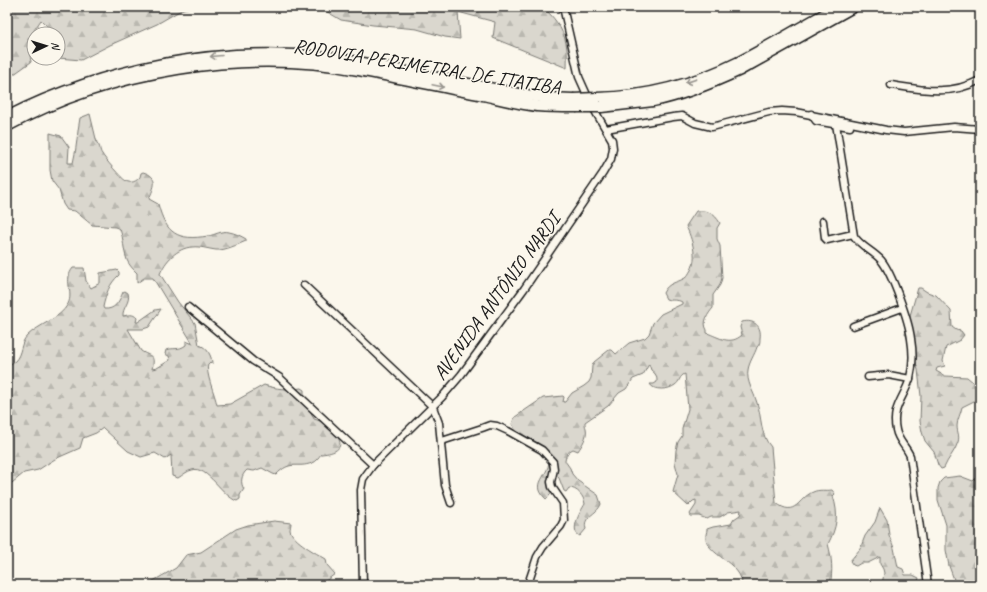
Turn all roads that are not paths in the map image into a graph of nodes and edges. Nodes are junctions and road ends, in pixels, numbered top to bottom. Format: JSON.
{"nodes":[{"id":1,"x":563,"y":7,"type":"edge"},
{"id":2,"x":838,"y":7,"type":"edge"},
{"id":3,"x":853,"y":7,"type":"edge"},
{"id":4,"x":980,"y":80,"type":"edge"},
{"id":5,"x":891,"y":85,"type":"dead end"},
{"id":6,"x":599,"y":102,"type":"junction"},
{"id":7,"x":574,"y":103,"type":"junction"},
{"id":8,"x":811,"y":114,"type":"junction"},
{"id":9,"x":7,"y":117,"type":"edge"},
{"id":10,"x":836,"y":124,"type":"junction"},
{"id":11,"x":7,"y":126,"type":"edge"},
{"id":12,"x":864,"y":126,"type":"junction"},
{"id":13,"x":606,"y":129,"type":"junction"},
{"id":14,"x":980,"y":129,"type":"edge"},
{"id":15,"x":823,"y":221,"type":"dead end"},
{"id":16,"x":853,"y":234,"type":"junction"},
{"id":17,"x":304,"y":285,"type":"dead end"},
{"id":18,"x":188,"y":307,"type":"dead end"},
{"id":19,"x":902,"y":308,"type":"junction"},
{"id":20,"x":853,"y":326,"type":"dead end"},
{"id":21,"x":868,"y":377,"type":"dead end"},
{"id":22,"x":910,"y":379,"type":"junction"},
{"id":23,"x":432,"y":406,"type":"junction"},
{"id":24,"x":442,"y":441,"type":"junction"},
{"id":25,"x":372,"y":466,"type":"junction"},
{"id":26,"x":452,"y":504,"type":"dead end"},
{"id":27,"x":363,"y":585,"type":"edge"},
{"id":28,"x":529,"y":585,"type":"edge"},
{"id":29,"x":928,"y":585,"type":"edge"}],
"edges":[{"from":1,"to":13,"type":"street","name":"AVENIDA ANTÔNIO NARDI"},
{"from":2,"to":6,"type":"highway","name":"RODOVIA PERIMETRAL DE ITATIBA","one_way":true},
{"from":3,"to":6,"type":"highway","name":"RODOVIA PERIMETRAL DE ITATIBA"},
{"from":4,"to":5,"type":"street"},
{"from":6,"to":7,"type":"highway","name":"RODOVIA PERIMETRAL DE ITATIBA","bridge":true},
{"from":7,"to":9,"type":"highway","name":"RODOVIA PERIMETRAL DE ITATIBA","one_way":true},
{"from":11,"to":7,"type":"highway","name":"RODOVIA PERIMETRAL DE ITATIBA","one_way":true},
{"from":8,"to":10,"type":"street"},
{"from":8,"to":12,"type":"street"},
{"from":8,"to":13,"type":"street"},
{"from":10,"to":12,"type":"street"},
{"from":10,"to":16,"type":"street"},
{"from":12,"to":14,"type":"street"},
{"from":13,"to":23,"type":"street","name":"AVENIDA ANTÔNIO NARDI"},
{"from":15,"to":16,"type":"street"},
{"from":16,"to":19,"type":"street"},
{"from":17,"to":23,"type":"street"},
{"from":18,"to":25,"type":"street"},
{"from":19,"to":20,"type":"street"},
{"from":19,"to":22,"type":"street"},
{"from":21,"to":22,"type":"street"},
{"from":22,"to":29,"type":"street"},
{"from":23,"to":24,"type":"street"},
{"from":23,"to":25,"type":"street","name":"AVENIDA ANTÔNIO NARDI"},
{"from":24,"to":26,"type":"street"},
{"from":24,"to":28,"type":"street"},
{"from":25,"to":27,"type":"street","name":"AVENIDA ANTÔNIO NARDI"}]}
